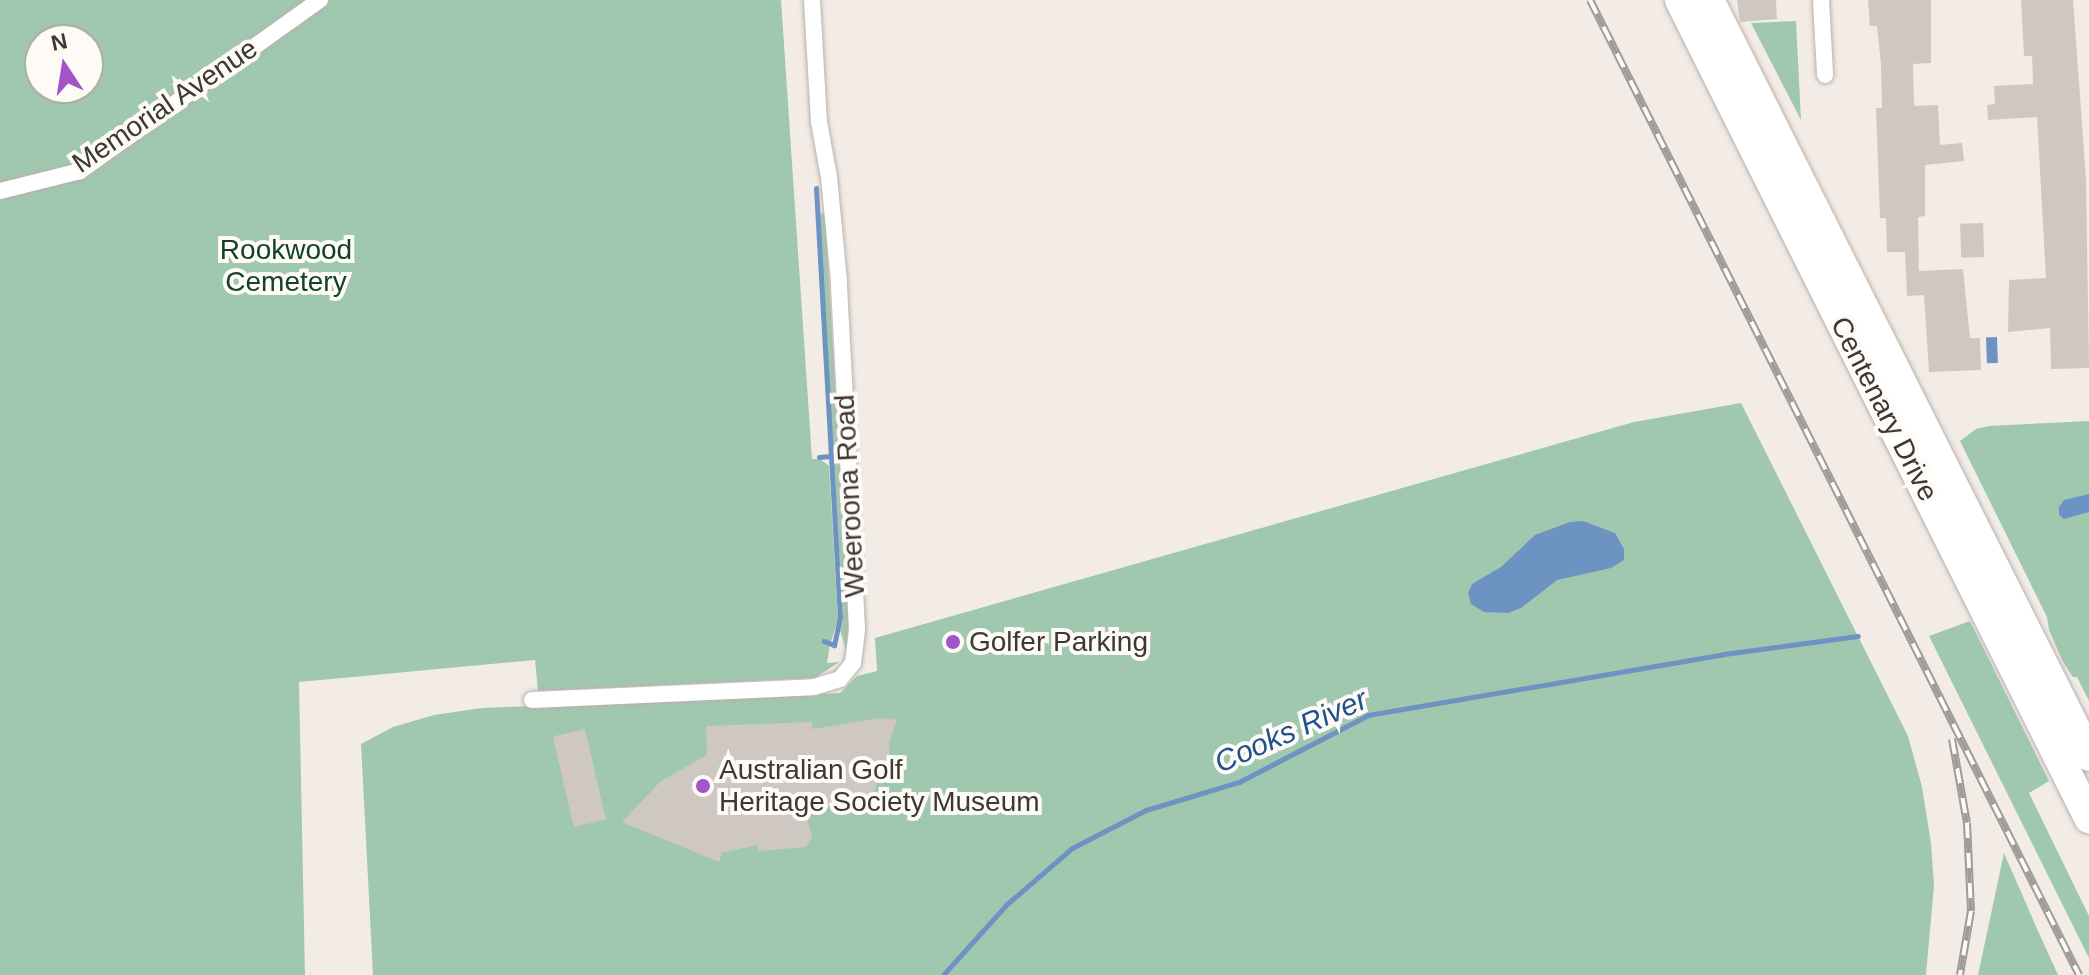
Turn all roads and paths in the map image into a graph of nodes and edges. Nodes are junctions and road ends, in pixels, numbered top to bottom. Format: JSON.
{"nodes":[{"id":1,"x":320,"y":0,"type":"edge"},
{"id":2,"x":812,"y":0,"type":"edge"},
{"id":3,"x":1680,"y":0,"type":"edge"},
{"id":4,"x":1709,"y":0,"type":"edge"},
{"id":5,"x":1821,"y":0,"type":"edge"},
{"id":6,"x":1825,"y":75,"type":"dead end"},
{"id":7,"x":0,"y":191,"type":"edge"},
{"id":8,"x":1982,"y":572,"type":"junction"},
{"id":9,"x":2016,"y":640,"type":"junction"},
{"id":10,"x":532,"y":700,"type":"dead end"},
{"id":11,"x":2089,"y":756,"type":"edge"},
{"id":12,"x":2089,"y":818,"type":"edge"}],
"edges":[{"from":1,"to":7,"type":"street","name":"Memorial Avenue"},
{"from":2,"to":10,"type":"street","name":"Weeroona Road"},
{"from":3,"to":8,"type":"highway","name":"Centenary Drive"},
{"from":4,"to":8,"type":"highway","name":"Centenary Drive"},
{"from":5,"to":6,"type":"street"},
{"from":8,"to":9,"type":"highway","name":"Centenary Drive"},
{"from":9,"to":11,"type":"highway","name":"Centenary Drive"},
{"from":9,"to":12,"type":"highway","name":"Centenary Drive"}]}
